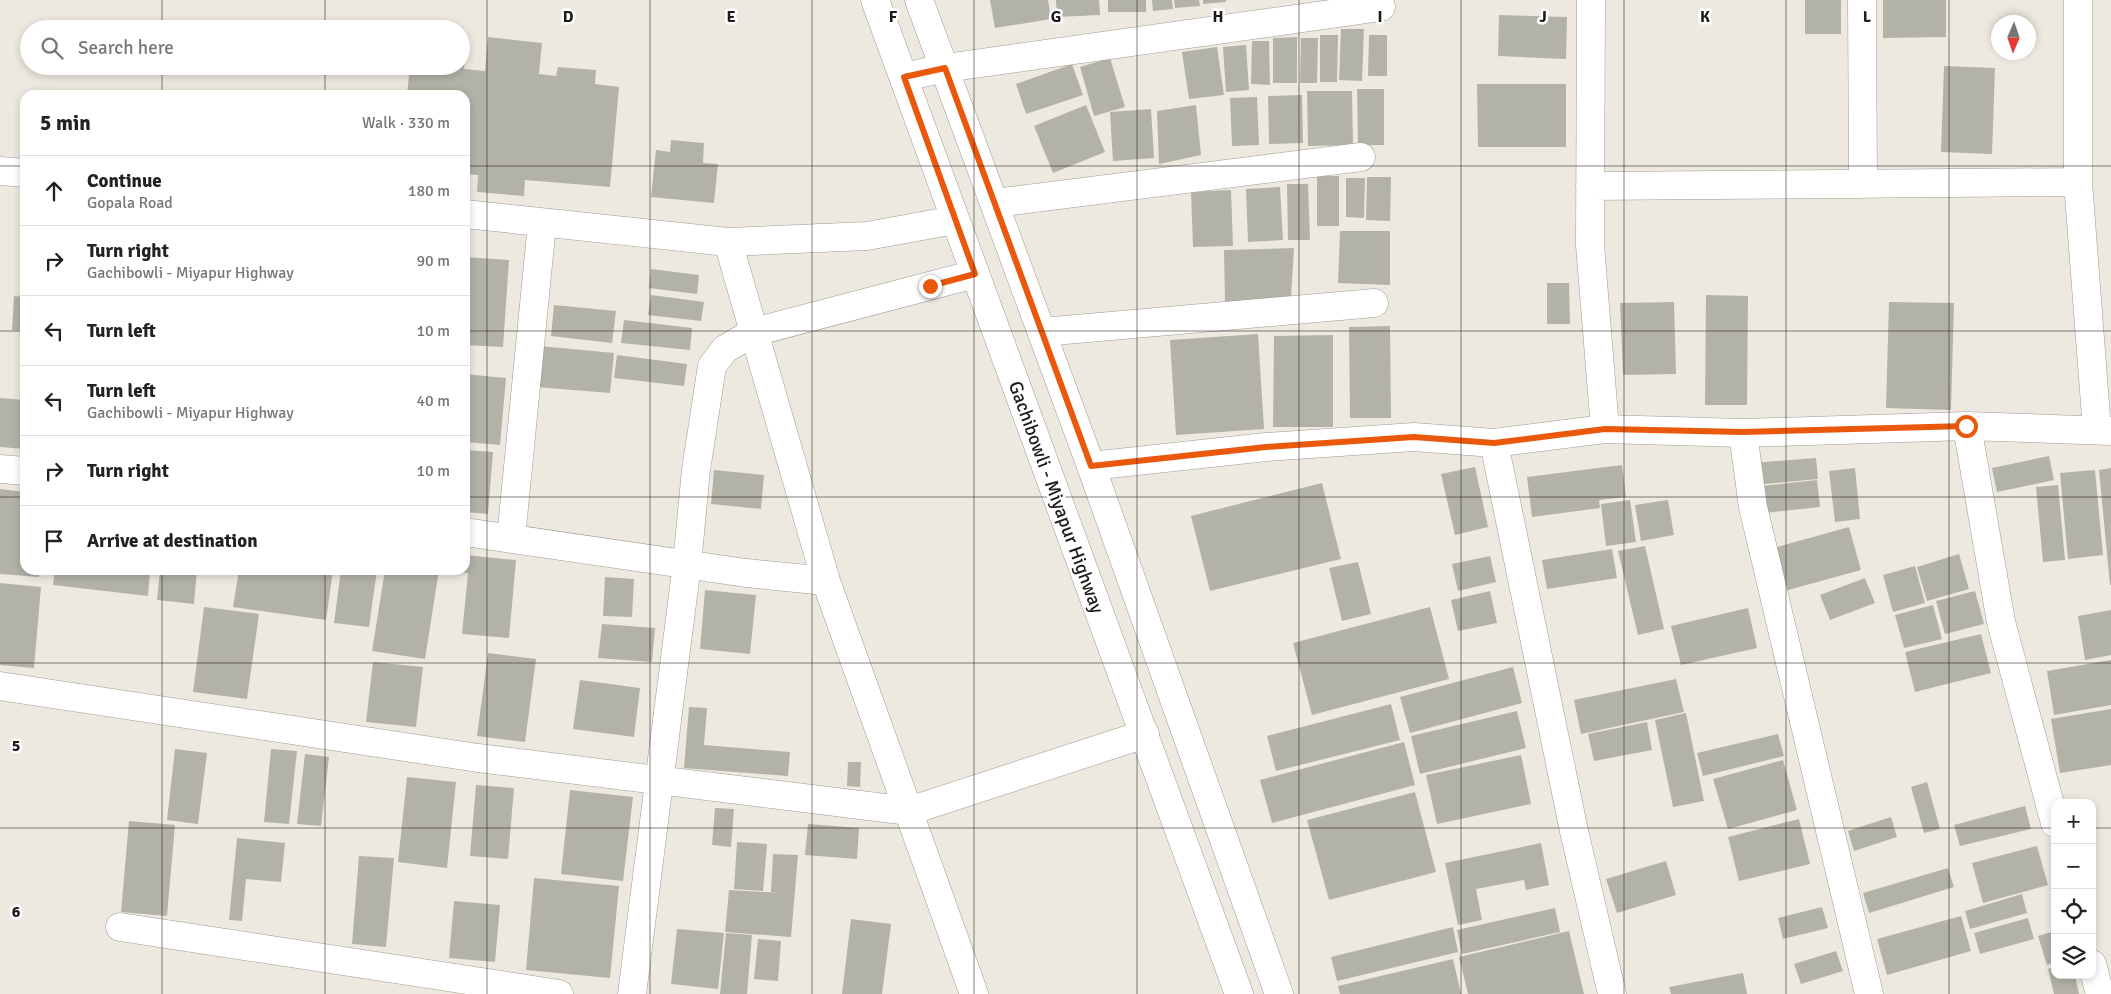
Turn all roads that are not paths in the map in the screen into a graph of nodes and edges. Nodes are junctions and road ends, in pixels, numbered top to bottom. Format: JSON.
{"nodes":[{"id":1,"x":875,"y":0,"type":"edge"},
{"id":2,"x":919,"y":0,"type":"edge"},
{"id":3,"x":1591,"y":0,"type":"edge"},
{"id":4,"x":1862,"y":0,"type":"edge"},
{"id":5,"x":2078,"y":0,"type":"edge"},
{"id":6,"x":1381,"y":7,"type":"dead end"},
{"id":7,"x":945,"y":68,"type":"junction"},
{"id":8,"x":904,"y":77,"type":"junction"},
{"id":9,"x":1361,"y":157,"type":"dead end"},
{"id":10,"x":0,"y":171,"type":"edge"},
{"id":11,"x":20,"y":173,"type":"edge"},
{"id":12,"x":2078,"y":182,"type":"junction"},
{"id":13,"x":1863,"y":184,"type":"junction"},
{"id":14,"x":1590,"y":186,"type":"junction"},
{"id":15,"x":995,"y":203,"type":"junction"},
{"id":16,"x":470,"y":215,"type":"edge"},
{"id":17,"x":955,"y":220,"type":"junction"},
{"id":18,"x":542,"y":224,"type":"junction"},
{"id":19,"x":728,"y":242,"type":"junction"},
{"id":20,"x":975,"y":274,"type":"junction"},
{"id":21,"x":1374,"y":303,"type":"dead end"},
{"id":22,"x":754,"y":332,"type":"junction"},
{"id":23,"x":1042,"y":332,"type":"junction"},
{"id":24,"x":1966,"y":426,"type":"junction"},
{"id":25,"x":1605,"y":429,"type":"junction"},
{"id":26,"x":2104,"y":430,"type":"edge"},
{"id":27,"x":1743,"y":432,"type":"junction"},
{"id":28,"x":1494,"y":443,"type":"junction"},
{"id":29,"x":1091,"y":466,"type":"junction"},
{"id":30,"x":0,"y":469,"type":"edge"},
{"id":31,"x":20,"y":471,"type":"edge"},
{"id":32,"x":470,"y":533,"type":"edge"},
{"id":33,"x":511,"y":538,"type":"junction"},
{"id":34,"x":687,"y":564,"type":"junction"},
{"id":35,"x":826,"y":581,"type":"junction"},
{"id":36,"x":0,"y":686,"type":"edge"},
{"id":37,"x":1145,"y":734,"type":"junction"},
{"id":38,"x":660,"y":780,"type":"junction"},
{"id":39,"x":2051,"y":808,"type":"edge"},
{"id":40,"x":909,"y":811,"type":"junction"},
{"id":41,"x":120,"y":927,"type":"dead end"},
{"id":42,"x":2096,"y":979,"type":"edge"},
{"id":43,"x":558,"y":994,"type":"edge"},
{"id":44,"x":632,"y":994,"type":"edge"},
{"id":45,"x":974,"y":994,"type":"edge"},
{"id":46,"x":1239,"y":994,"type":"edge"},
{"id":47,"x":1279,"y":994,"type":"edge"},
{"id":48,"x":1612,"y":994,"type":"edge"},
{"id":49,"x":1869,"y":994,"type":"edge"},
{"id":50,"x":2100,"y":994,"type":"edge"}],
"edges":[{"from":1,"to":8,"type":"street","name":"Gachibowli - Miyapur Highway"},
{"from":2,"to":7,"type":"street"},
{"from":3,"to":14,"type":"street"},
{"from":4,"to":13,"type":"street"},
{"from":5,"to":12,"type":"street"},
{"from":6,"to":7,"type":"street"},
{"from":7,"to":8,"type":"street"},
{"from":7,"to":15,"type":"street"},
{"from":8,"to":17,"type":"street","name":"Gachibowli - Miyapur Highway"},
{"from":9,"to":15,"type":"street"},
{"from":10,"to":11,"type":"street"},
{"from":12,"to":13,"type":"street"},
{"from":12,"to":26,"type":"street"},
{"from":13,"to":14,"type":"street"},
{"from":14,"to":25,"type":"street"},
{"from":15,"to":23,"type":"street"},
{"from":16,"to":18,"type":"street"},
{"from":17,"to":19,"type":"street"},
{"from":17,"to":20,"type":"street","name":"Gachibowli - Miyapur Highway"},
{"from":18,"to":19,"type":"street"},
{"from":18,"to":33,"type":"street"},
{"from":19,"to":22,"type":"street"},
{"from":20,"to":22,"type":"street"},
{"from":20,"to":37,"type":"street","name":"Gachibowli - Miyapur Highway"},
{"from":21,"to":23,"type":"street"},
{"from":22,"to":34,"type":"street"},
{"from":22,"to":35,"type":"street"},
{"from":23,"to":29,"type":"street"},
{"from":24,"to":26,"type":"street"},
{"from":24,"to":27,"type":"street"},
{"from":24,"to":39,"type":"street"},
{"from":25,"to":27,"type":"street"},
{"from":25,"to":28,"type":"street"},
{"from":27,"to":49,"type":"street"},
{"from":28,"to":29,"type":"street"},
{"from":28,"to":48,"type":"street"},
{"from":29,"to":47,"type":"street"},
{"from":30,"to":31,"type":"street"},
{"from":32,"to":33,"type":"street"},
{"from":33,"to":34,"type":"street"},
{"from":34,"to":35,"type":"street"},
{"from":34,"to":38,"type":"street"},
{"from":35,"to":40,"type":"street"},
{"from":36,"to":38,"type":"street"},
{"from":37,"to":40,"type":"street"},
{"from":37,"to":46,"type":"street","name":"Gachibowli - Miyapur Highway"},
{"from":38,"to":40,"type":"street"},
{"from":38,"to":44,"type":"street"},
{"from":40,"to":45,"type":"street"},
{"from":41,"to":43,"type":"street"},
{"from":42,"to":50,"type":"street"}]}
